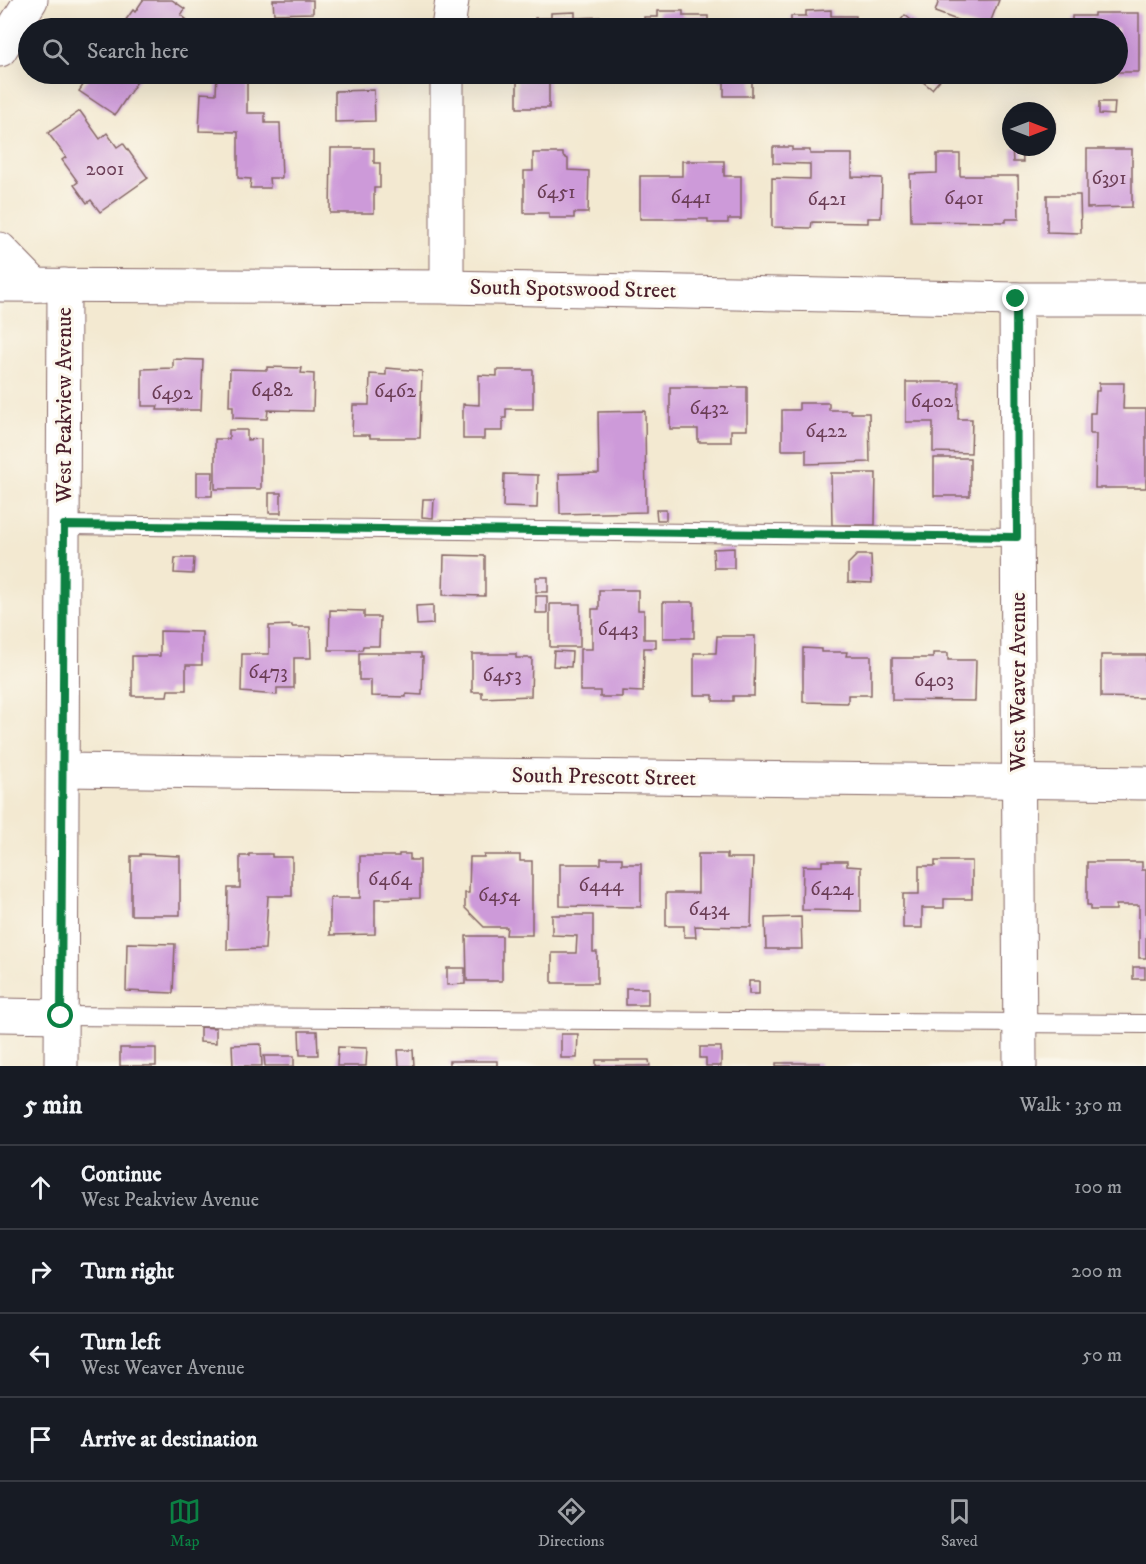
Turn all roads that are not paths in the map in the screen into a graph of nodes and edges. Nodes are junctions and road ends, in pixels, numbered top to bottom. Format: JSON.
{"nodes":[{"id":1,"x":31,"y":0,"type":"edge"},
{"id":2,"x":452,"y":0,"type":"edge"},
{"id":3,"x":20,"y":18,"type":"edge"},
{"id":4,"x":449,"y":18,"type":"edge"},
{"id":5,"x":18,"y":21,"type":"edge"},
{"id":6,"x":0,"y":50,"type":"edge"},
{"id":7,"x":447,"y":84,"type":"edge"},
{"id":8,"x":0,"y":249,"type":"edge"},
{"id":9,"x":0,"y":285,"type":"edge"},
{"id":10,"x":50,"y":285,"type":"junction"},
{"id":11,"x":447,"y":287,"type":"junction"},
{"id":12,"x":1016,"y":299,"type":"junction"},
{"id":13,"x":1146,"y":299,"type":"edge"},
{"id":14,"x":64,"y":525,"type":"junction"},
{"id":15,"x":1017,"y":537,"type":"junction"},
{"id":16,"x":63,"y":770,"type":"junction"},
{"id":17,"x":1019,"y":782,"type":"junction"},
{"id":18,"x":1146,"y":783,"type":"edge"},
{"id":19,"x":0,"y":1016,"type":"edge"},
{"id":20,"x":61,"y":1016,"type":"junction"},
{"id":21,"x":1020,"y":1023,"type":"junction"},
{"id":22,"x":1146,"y":1024,"type":"edge"},
{"id":23,"x":62,"y":1066,"type":"edge"},
{"id":24,"x":1020,"y":1066,"type":"edge"}],
"edges":[{"from":1,"to":3,"type":"street"},
{"from":2,"to":4,"type":"street"},
{"from":5,"to":6,"type":"street"},
{"from":7,"to":11,"type":"street"},
{"from":8,"to":10,"type":"street"},
{"from":9,"to":10,"type":"street","name":"South Spotswood Street"},
{"from":10,"to":11,"type":"street","name":"South Spotswood Street"},
{"from":10,"to":14,"type":"street","name":"West Peakview Avenue"},
{"from":11,"to":12,"type":"street","name":"South Spotswood Street"},
{"from":12,"to":13,"type":"street","name":"South Spotswood Street"},
{"from":12,"to":15,"type":"street","name":"West Weaver Avenue"},
{"from":14,"to":15,"type":"lane"},
{"from":14,"to":16,"type":"street","name":"West Peakview Avenue"},
{"from":15,"to":17,"type":"street","name":"West Weaver Avenue"},
{"from":16,"to":17,"type":"street","name":"South Prescott Street"},
{"from":16,"to":20,"type":"street","name":"West Peakview Avenue"},
{"from":17,"to":18,"type":"street","name":"South Prescott Street"},
{"from":17,"to":21,"type":"street","name":"West Weaver Avenue"},
{"from":19,"to":20,"type":"street"},
{"from":20,"to":21,"type":"lane"},
{"from":20,"to":23,"type":"street","name":"West Peakview Avenue"},
{"from":21,"to":22,"type":"lane"},
{"from":21,"to":24,"type":"street","name":"West Weaver Avenue"}]}
